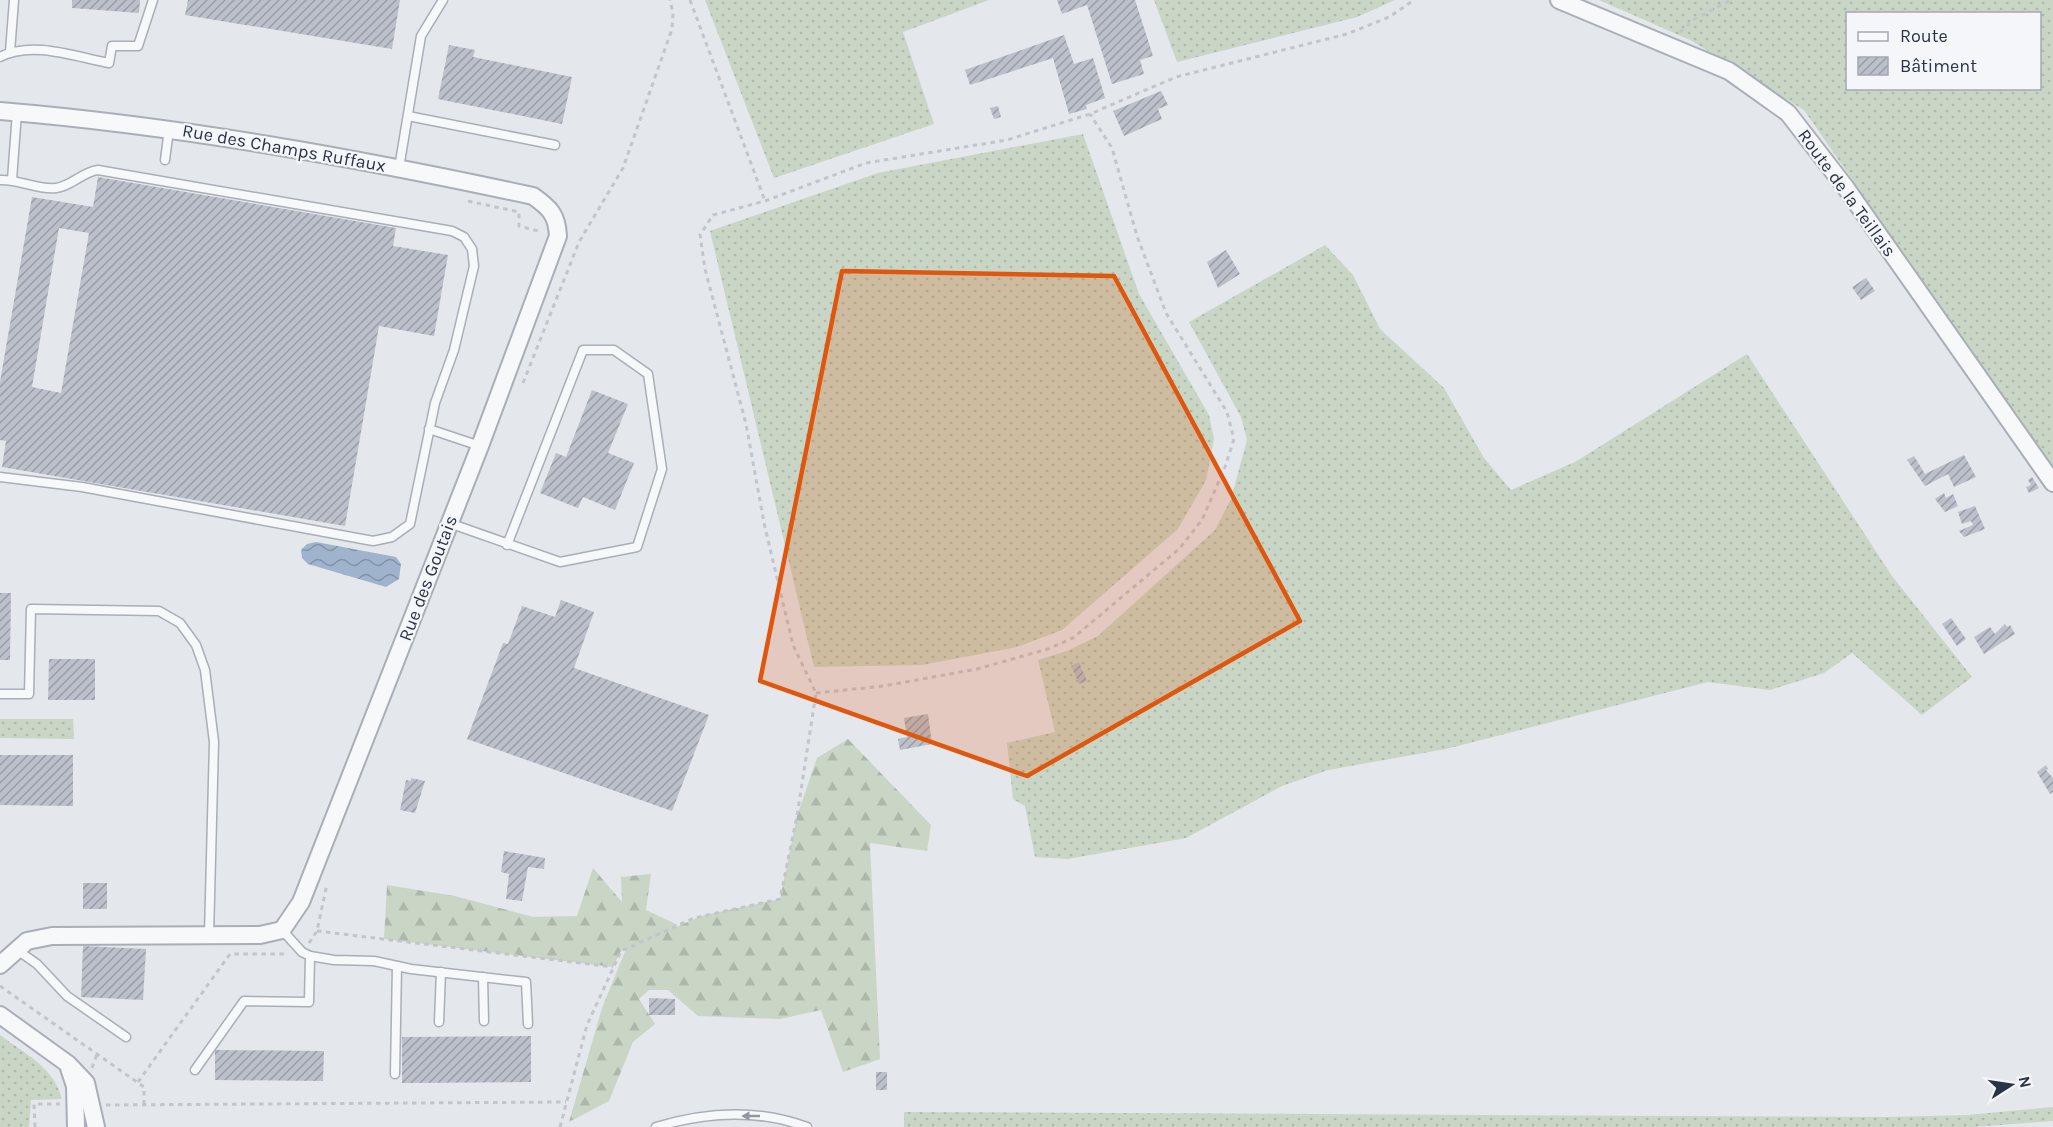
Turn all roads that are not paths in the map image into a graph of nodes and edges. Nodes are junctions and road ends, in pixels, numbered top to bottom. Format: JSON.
{"nodes":[{"id":1,"x":14,"y":0,"type":"edge"},
{"id":2,"x":153,"y":0,"type":"edge"},
{"id":3,"x":443,"y":0,"type":"edge"},
{"id":4,"x":1559,"y":0,"type":"edge"},
{"id":5,"x":10,"y":52,"type":"junction"},
{"id":6,"x":0,"y":57,"type":"edge"},
{"id":7,"x":0,"y":111,"type":"edge"},
{"id":8,"x":18,"y":112,"type":"junction"},
{"id":9,"x":408,"y":116,"type":"junction"},
{"id":10,"x":169,"y":129,"type":"junction"},
{"id":11,"x":555,"y":145,"type":"dead end"},
{"id":12,"x":165,"y":160,"type":"dead end"},
{"id":13,"x":399,"y":168,"type":"junction"},
{"id":14,"x":0,"y":180,"type":"edge"},
{"id":15,"x":12,"y":180,"type":"junction"},
{"id":16,"x":557,"y":228,"type":"joint"},
{"id":17,"x":429,"y":429,"type":"junction"},
{"id":18,"x":480,"y":446,"type":"junction"},
{"id":19,"x":0,"y":477,"type":"edge"},
{"id":20,"x":2053,"y":483,"type":"edge"},
{"id":21,"x":449,"y":524,"type":"junction"},
{"id":22,"x":507,"y":545,"type":"junction"},
{"id":23,"x":0,"y":694,"type":"edge"},
{"id":24,"x":282,"y":930,"type":"junction"},
{"id":25,"x":208,"y":935,"type":"junction"},
{"id":26,"x":16,"y":950,"type":"junction"},
{"id":27,"x":306,"y":954,"type":"junction"},
{"id":28,"x":0,"y":965,"type":"edge"},
{"id":29,"x":397,"y":966,"type":"junction"},
{"id":30,"x":441,"y":972,"type":"junction"},
{"id":31,"x":483,"y":977,"type":"junction"},
{"id":32,"x":0,"y":1015,"type":"edge"},
{"id":33,"x":484,"y":1021,"type":"dead end"},
{"id":34,"x":439,"y":1022,"type":"dead end"},
{"id":35,"x":528,"y":1024,"type":"dead end"},
{"id":36,"x":126,"y":1037,"type":"dead end"},
{"id":37,"x":68,"y":1064,"type":"junction"},
{"id":38,"x":195,"y":1070,"type":"dead end"},
{"id":39,"x":395,"y":1074,"type":"dead end"},
{"id":40,"x":76,"y":1127,"type":"edge"},
{"id":41,"x":96,"y":1127,"type":"edge"},
{"id":42,"x":656,"y":1127,"type":"edge"},
{"id":43,"x":807,"y":1127,"type":"edge"}],
"edges":[{"from":1,"to":5,"type":"lane"},
{"from":2,"to":5,"type":"lane"},
{"from":3,"to":9,"type":"lane"},
{"from":4,"to":20,"type":"street","name":"Route de la Teillais"},
{"from":5,"to":6,"type":"lane"},
{"from":7,"to":8,"type":"street","name":"Rue des Champs Ruffaux"},
{"from":8,"to":10,"type":"street","name":"Rue des Champs Ruffaux"},
{"from":8,"to":15,"type":"lane"},
{"from":9,"to":11,"type":"lane"},
{"from":9,"to":13,"type":"lane"},
{"from":10,"to":12,"type":"lane"},
{"from":10,"to":13,"type":"street","name":"Rue des Champs Ruffaux"},
{"from":13,"to":16,"type":"street","name":"Rue des Champs Ruffaux"},
{"from":14,"to":15,"type":"lane"},
{"from":15,"to":17,"type":"lane"},
{"from":16,"to":18,"type":"street","name":"Rue des Goutais"},
{"from":17,"to":18,"type":"lane"},
{"from":17,"to":19,"type":"lane"},
{"from":18,"to":21,"type":"street","name":"Rue des Goutais"},
{"from":21,"to":22,"type":"lane"},
{"from":21,"to":24,"type":"street","name":"Rue des Goutais"},
{"from":22,"to":22,"type":"lane"},
{"from":23,"to":25,"type":"lane"},
{"from":24,"to":25,"type":"street"},
{"from":24,"to":27,"type":"lane"},
{"from":25,"to":26,"type":"street"},
{"from":26,"to":28,"type":"street"},
{"from":26,"to":36,"type":"lane"},
{"from":27,"to":29,"type":"lane"},
{"from":27,"to":38,"type":"lane"},
{"from":29,"to":30,"type":"lane"},
{"from":29,"to":39,"type":"lane"},
{"from":30,"to":31,"type":"lane"},
{"from":30,"to":34,"type":"lane"},
{"from":31,"to":33,"type":"lane"},
{"from":31,"to":35,"type":"lane"},
{"from":32,"to":37,"type":"street"},
{"from":37,"to":40,"type":"street"},
{"from":37,"to":41,"type":"street"},
{"from":43,"to":42,"type":"lane","one_way":true}]}
